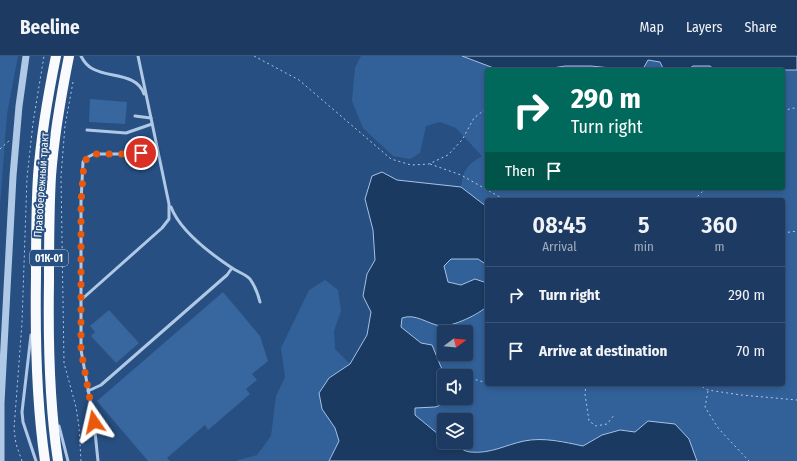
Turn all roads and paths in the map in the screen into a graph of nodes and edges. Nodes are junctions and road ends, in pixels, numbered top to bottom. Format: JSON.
{"nodes":[{"id":1,"x":26,"y":56,"type":"edge"},
{"id":2,"x":44,"y":56,"type":"edge"},
{"id":3,"x":56,"y":56,"type":"edge"},
{"id":4,"x":69,"y":56,"type":"edge"},
{"id":5,"x":81,"y":56,"type":"edge"},
{"id":6,"x":138,"y":56,"type":"edge"},
{"id":7,"x":254,"y":56,"type":"edge"},
{"id":8,"x":74,"y":77,"type":"dead end"},
{"id":9,"x":148,"y":103,"type":"junction"},
{"id":10,"x":797,"y":109,"type":"edge"},
{"id":11,"x":485,"y":110,"type":"edge"},
{"id":12,"x":785,"y":110,"type":"edge"},
{"id":13,"x":135,"y":116,"type":"dead end"},
{"id":14,"x":151,"y":118,"type":"junction"},
{"id":15,"x":152,"y":124,"type":"junction"},
{"id":16,"x":87,"y":130,"type":"dead end"},
{"id":17,"x":16,"y":134,"type":"junction"},
{"id":18,"x":157,"y":148,"type":"junction"},
{"id":19,"x":0,"y":149,"type":"edge"},
{"id":20,"x":429,"y":164,"type":"junction"},
{"id":21,"x":485,"y":189,"type":"edge"},
{"id":22,"x":487,"y":190,"type":"edge"},
{"id":23,"x":704,"y":190,"type":"edge"},
{"id":24,"x":501,"y":198,"type":"edge"},
{"id":25,"x":696,"y":198,"type":"edge"},
{"id":26,"x":169,"y":204,"type":"junction"},
{"id":27,"x":797,"y":231,"type":"edge"},
{"id":28,"x":785,"y":233,"type":"edge"},
{"id":29,"x":232,"y":268,"type":"junction"},
{"id":30,"x":36,"y":297,"type":"junction"},
{"id":31,"x":81,"y":300,"type":"junction"},
{"id":32,"x":260,"y":302,"type":"dead end"},
{"id":33,"x":49,"y":361,"type":"junction"},
{"id":34,"x":473,"y":379,"type":"edge"},
{"id":35,"x":485,"y":382,"type":"edge"},
{"id":36,"x":586,"y":386,"type":"edge"},
{"id":37,"x":701,"y":386,"type":"edge"},
{"id":38,"x":708,"y":390,"type":"junction"},
{"id":39,"x":88,"y":391,"type":"junction"},
{"id":40,"x":797,"y":400,"type":"edge"},
{"id":41,"x":615,"y":414,"type":"dead end"},
{"id":42,"x":57,"y":415,"type":"dead end"},
{"id":43,"x":58,"y":422,"type":"dead end"},
{"id":44,"x":1,"y":461,"type":"edge"},
{"id":45,"x":22,"y":461,"type":"edge"},
{"id":46,"x":36,"y":461,"type":"edge"},
{"id":47,"x":45,"y":461,"type":"edge"},
{"id":48,"x":58,"y":461,"type":"edge"},
{"id":49,"x":68,"y":461,"type":"edge"},
{"id":50,"x":81,"y":461,"type":"edge"},
{"id":51,"x":98,"y":461,"type":"edge"},
{"id":52,"x":749,"y":461,"type":"edge"}],
"edges":[{"from":1,"to":17,"type":"street"},
{"from":2,"to":45,"type":"path"},
{"from":3,"to":30,"type":"highway","name":"Правобережный тракт","number":"01К-01"},
{"from":4,"to":33,"type":"highway","name":"Правобережный тракт","number":"01К-01"},
{"from":5,"to":9,"type":"lane"},
{"from":6,"to":9,"type":"lane"},
{"from":7,"to":20,"type":"path"},
{"from":8,"to":50,"type":"path"},
{"from":9,"to":14,"type":"lane"},
{"from":10,"to":12,"type":"path"},
{"from":11,"to":20,"type":"path"},
{"from":13,"to":14,"type":"lane"},
{"from":14,"to":15,"type":"lane"},
{"from":15,"to":16,"type":"lane"},
{"from":15,"to":18,"type":"lane"},
{"from":17,"to":19,"type":"path"},
{"from":17,"to":44,"type":"street"},
{"from":18,"to":26,"type":"lane"},
{"from":18,"to":31,"type":"lane"},
{"from":20,"to":21,"type":"path"},
{"from":22,"to":24,"type":"path"},
{"from":23,"to":25,"type":"path"},
{"from":26,"to":29,"type":"lane"},
{"from":26,"to":31,"type":"lane"},
{"from":27,"to":28,"type":"path"},
{"from":29,"to":32,"type":"lane"},
{"from":29,"to":39,"type":"lane"},
{"from":30,"to":46,"type":"lane"},
{"from":30,"to":47,"type":"highway","name":"Правобережный тракт","number":"01К-01"},
{"from":31,"to":39,"type":"lane"},
{"from":33,"to":42,"type":"lane"},
{"from":33,"to":48,"type":"highway","name":"Правобережный тракт","number":"01К-01"},
{"from":34,"to":35,"type":"path"},
{"from":36,"to":41,"type":"path"},
{"from":37,"to":38,"type":"path"},
{"from":38,"to":40,"type":"path"},
{"from":38,"to":52,"type":"path"},
{"from":39,"to":51,"type":"lane"},
{"from":43,"to":49,"type":"lane"}]}
